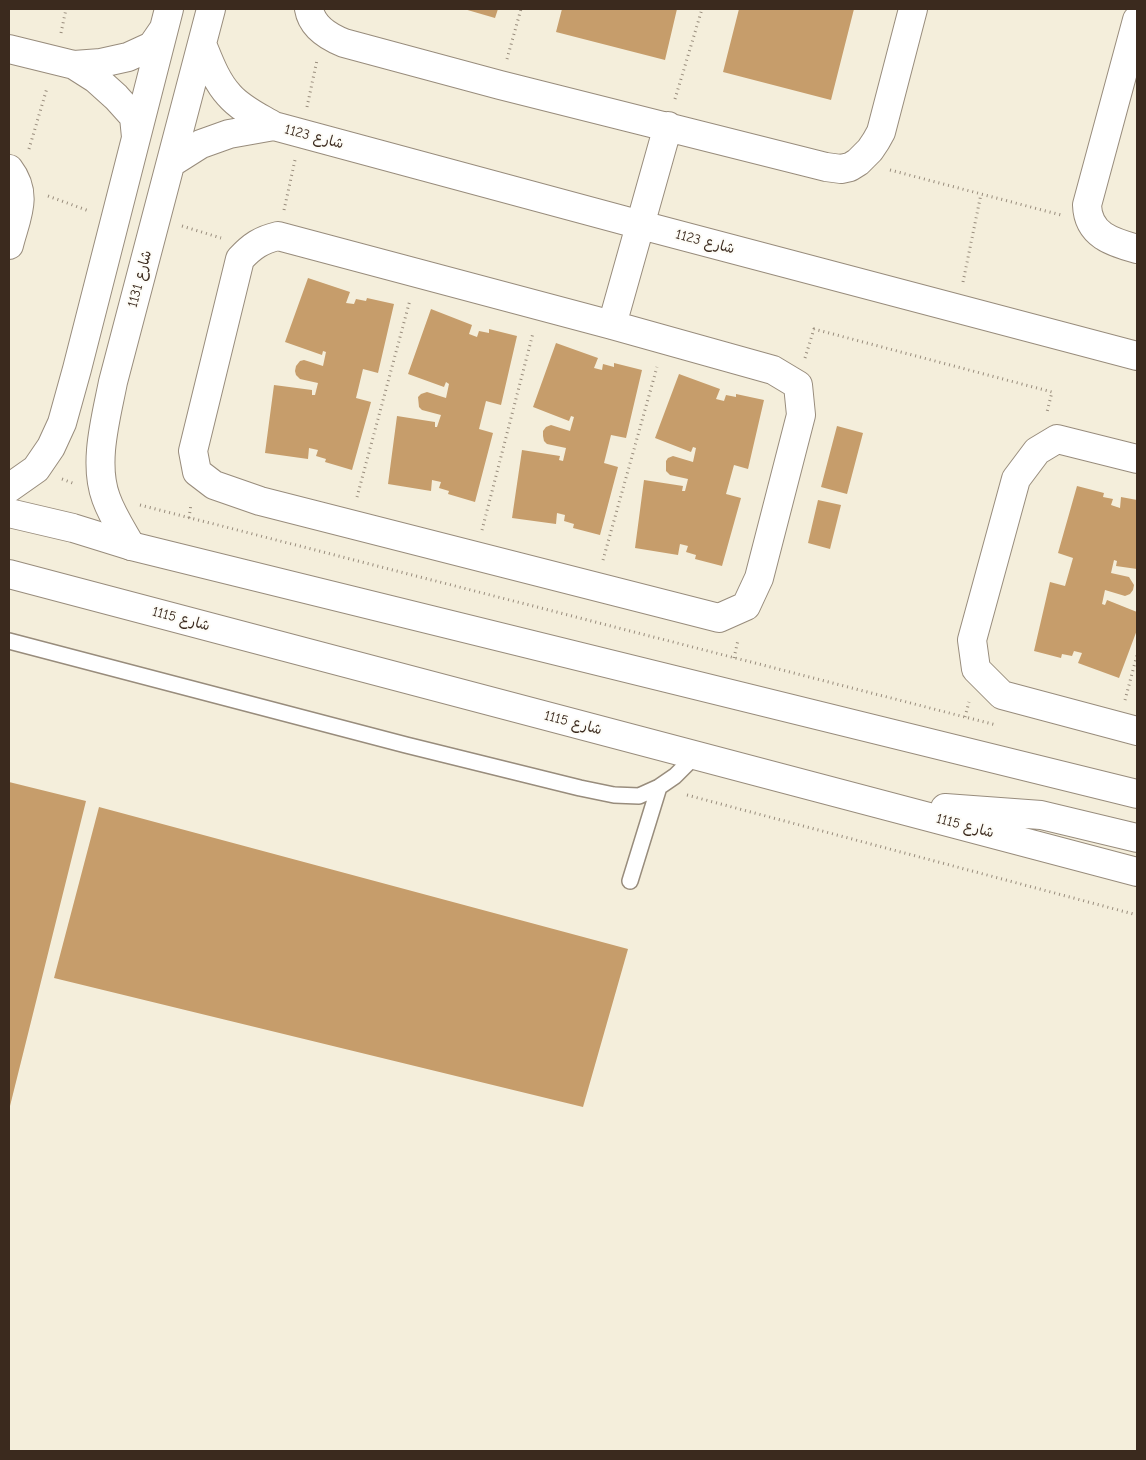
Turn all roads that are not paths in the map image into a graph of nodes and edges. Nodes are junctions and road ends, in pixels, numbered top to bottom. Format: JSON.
{"nodes":[{"id":1,"x":211,"y":9,"type":"edge"},
{"id":2,"x":309,"y":9,"type":"edge"},
{"id":3,"x":912,"y":9,"type":"edge"},
{"id":4,"x":166,"y":19,"type":"edge"},
{"id":5,"x":1137,"y":20,"type":"edge"},
{"id":6,"x":202,"y":44,"type":"junction"},
{"id":7,"x":9,"y":49,"type":"edge"},
{"id":8,"x":65,"y":63,"type":"junction"},
{"id":9,"x":274,"y":126,"type":"junction"},
{"id":10,"x":668,"y":126,"type":"junction"},
{"id":11,"x":136,"y":137,"type":"junction"},
{"id":12,"x":171,"y":163,"type":"junction"},
{"id":13,"x":14,"y":177,"type":"edge"},
{"id":14,"x":641,"y":225,"type":"junction"},
{"id":15,"x":9,"y":245,"type":"edge"},
{"id":16,"x":1137,"y":249,"type":"edge"},
{"id":17,"x":612,"y":325,"type":"junction"},
{"id":18,"x":1137,"y":356,"type":"edge"},
{"id":19,"x":1137,"y":459,"type":"edge"},
{"id":20,"x":9,"y":488,"type":"edge"},
{"id":21,"x":9,"y":513,"type":"edge"},
{"id":22,"x":131,"y":546,"type":"junction"},
{"id":23,"x":9,"y":574,"type":"edge"},
{"id":24,"x":9,"y":642,"type":"edge"},
{"id":25,"x":1128,"y":729,"type":"edge"},
{"id":26,"x":696,"y":755,"type":"junction"},
{"id":27,"x":659,"y":787,"type":"junction"},
{"id":28,"x":1137,"y":794,"type":"edge"},
{"id":29,"x":882,"y":804,"type":"junction"},
{"id":30,"x":1137,"y":838,"type":"edge"},
{"id":31,"x":1137,"y":872,"type":"edge"},
{"id":32,"x":630,"y":881,"type":"dead end"}],
"edges":[{"from":1,"to":6,"type":"street","name":"شارع 1131"},
{"from":2,"to":10,"type":"street"},
{"from":3,"to":10,"type":"street"},
{"from":4,"to":8,"type":"street"},
{"from":4,"to":11,"type":"street"},
{"from":5,"to":16,"type":"street"},
{"from":6,"to":9,"type":"street","name":"شارع 1123"},
{"from":6,"to":12,"type":"street","name":"شارع 1131"},
{"from":7,"to":8,"type":"street"},
{"from":8,"to":11,"type":"street"},
{"from":9,"to":12,"type":"street","name":"شارع 1123"},
{"from":9,"to":14,"type":"street","name":"شارع 1123"},
{"from":10,"to":14,"type":"street"},
{"from":11,"to":20,"type":"street"},
{"from":12,"to":22,"type":"street","name":"شارع 1131"},
{"from":13,"to":15,"type":"street"},
{"from":14,"to":17,"type":"street"},
{"from":14,"to":18,"type":"street","name":"شارع 1123"},
{"from":17,"to":17,"type":"street"},
{"from":19,"to":25,"type":"street"},
{"from":21,"to":22,"type":"street"},
{"from":22,"to":28,"type":"street"},
{"from":23,"to":26,"type":"street","name":"شارع 1115"},
{"from":24,"to":27,"type":"lane"},
{"from":26,"to":27,"type":"lane"},
{"from":26,"to":29,"type":"street","name":"شارع 1115"},
{"from":27,"to":32,"type":"lane"},
{"from":29,"to":30,"type":"street"},
{"from":29,"to":31,"type":"street","name":"شارع 1115"}]}
